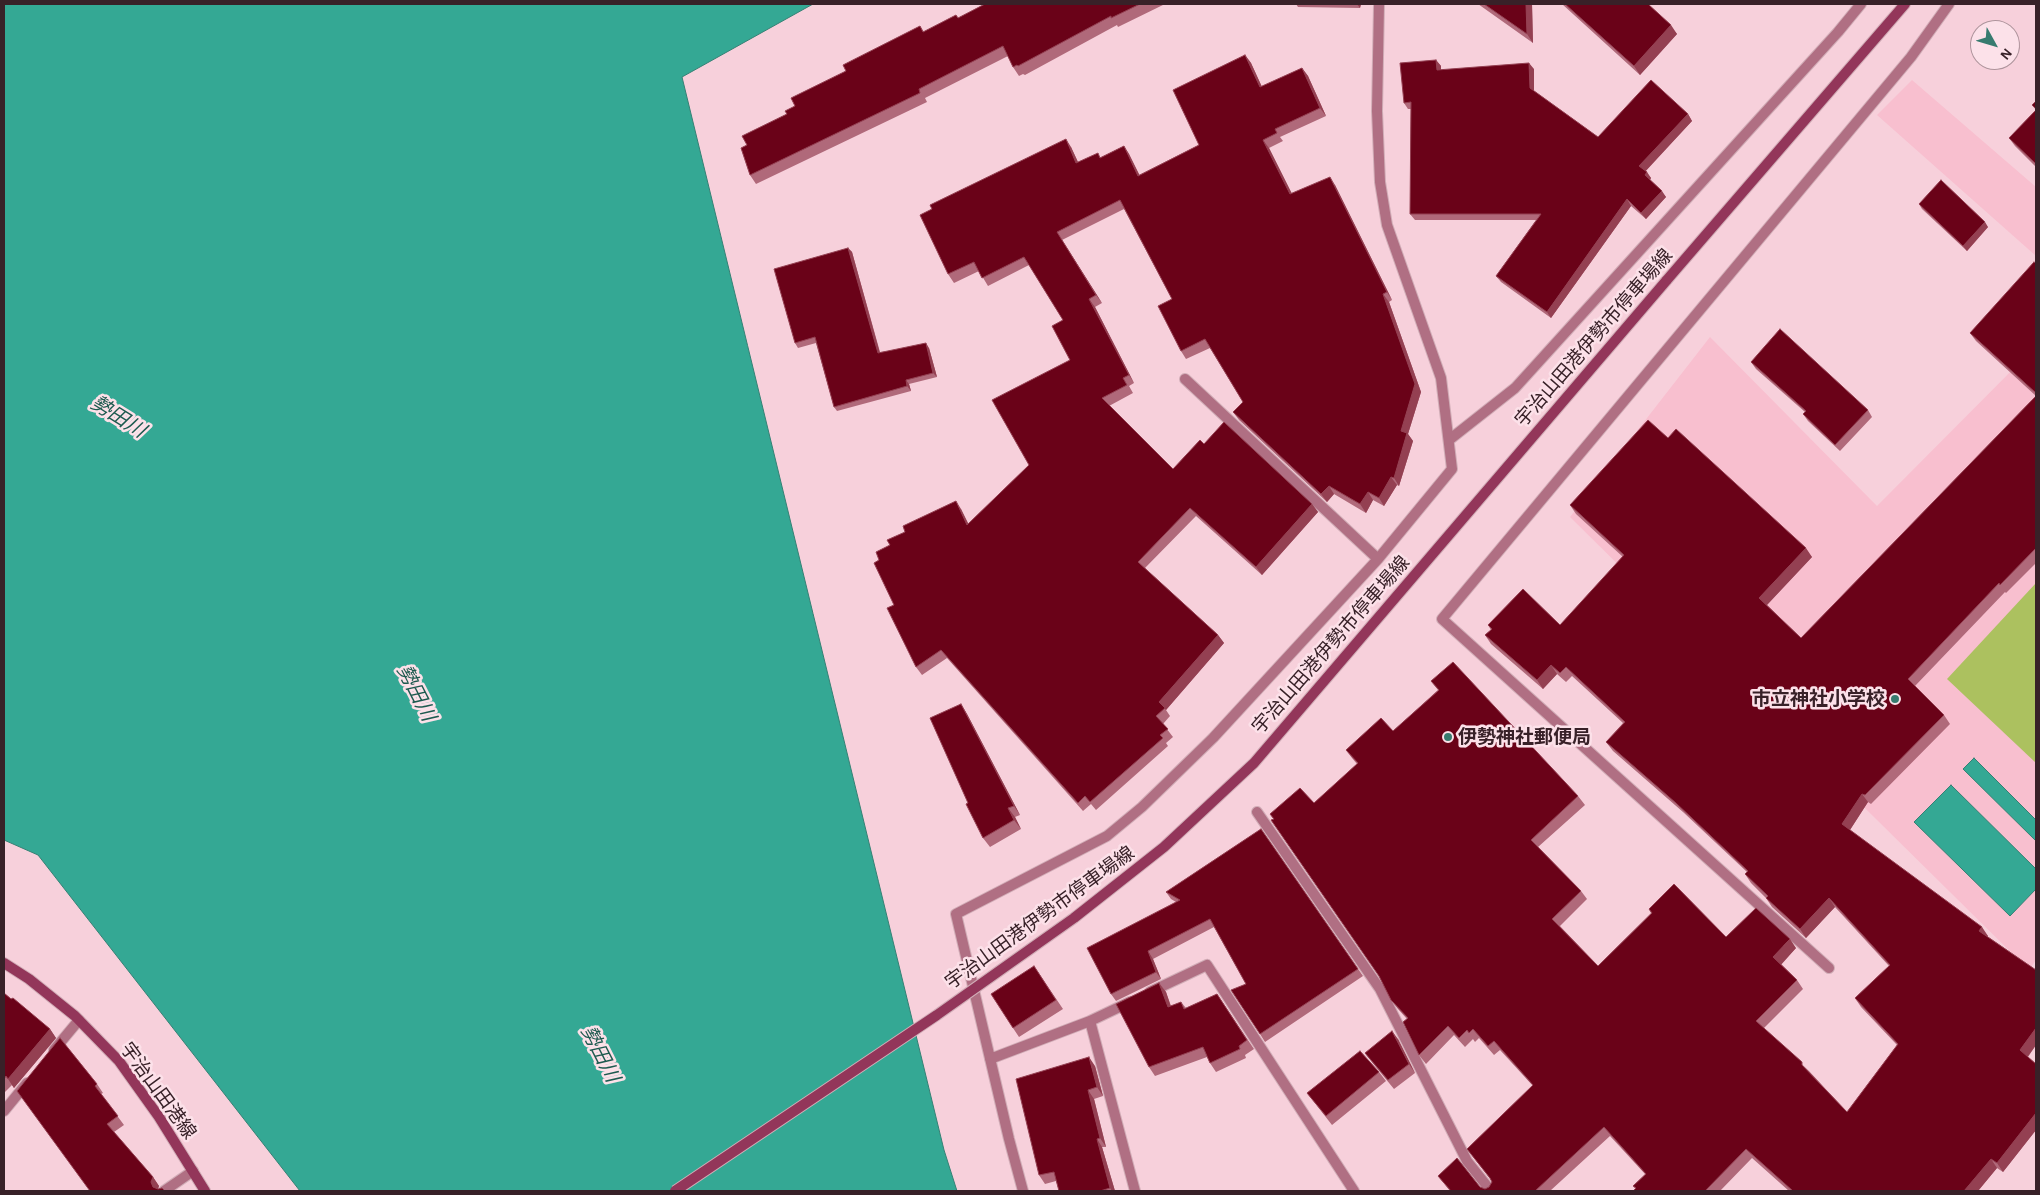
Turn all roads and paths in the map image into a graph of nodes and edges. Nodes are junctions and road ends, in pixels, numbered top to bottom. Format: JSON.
{"nodes":[{"id":1,"x":1379,"y":4,"type":"edge"},
{"id":2,"x":1861,"y":4,"type":"edge"},
{"id":3,"x":1906,"y":4,"type":"edge"},
{"id":4,"x":1948,"y":4,"type":"edge"},
{"id":5,"x":1185,"y":379,"type":"dead end"},
{"id":6,"x":1449,"y":440,"type":"junction"},
{"id":7,"x":1378,"y":559,"type":"junction"},
{"id":8,"x":1257,"y":812,"type":"dead end"},
{"id":9,"x":4,"y":963,"type":"edge"},
{"id":10,"x":1829,"y":968,"type":"dead end"},
{"id":11,"x":79,"y":1020,"type":"junction"},
{"id":12,"x":1090,"y":1021,"type":"junction"},
{"id":13,"x":47,"y":1058,"type":"edge"},
{"id":14,"x":990,"y":1060,"type":"junction"},
{"id":15,"x":35,"y":1073,"type":"edge"},
{"id":16,"x":4,"y":1111,"type":"edge"},
{"id":17,"x":193,"y":1171,"type":"junction"},
{"id":18,"x":164,"y":1191,"type":"edge"},
{"id":19,"x":205,"y":1191,"type":"edge"},
{"id":20,"x":675,"y":1191,"type":"edge"},
{"id":21,"x":1023,"y":1191,"type":"edge"},
{"id":22,"x":1135,"y":1191,"type":"edge"},
{"id":23,"x":1354,"y":1191,"type":"edge"},
{"id":24,"x":1490,"y":1191,"type":"edge"}],
"edges":[{"from":1,"to":6,"type":"street"},
{"from":2,"to":6,"type":"street"},
{"from":3,"to":20,"type":"main road","name":"宇治山田港伊勢市停車場線","bridge":true},
{"from":4,"to":10,"type":"street"},
{"from":5,"to":7,"type":"street"},
{"from":6,"to":7,"type":"street"},
{"from":7,"to":14,"type":"street"},
{"from":8,"to":24,"type":"street"},
{"from":9,"to":11,"type":"main road","name":"宇治山田港線"},
{"from":11,"to":13,"type":"street"},
{"from":11,"to":17,"type":"main road","name":"宇治山田港線"},
{"from":12,"to":14,"type":"street"},
{"from":12,"to":22,"type":"street"},
{"from":12,"to":23,"type":"street"},
{"from":14,"to":21,"type":"street"},
{"from":15,"to":16,"type":"street"},
{"from":17,"to":18,"type":"street"},
{"from":17,"to":19,"type":"main road","name":"宇治山田港線"}]}
